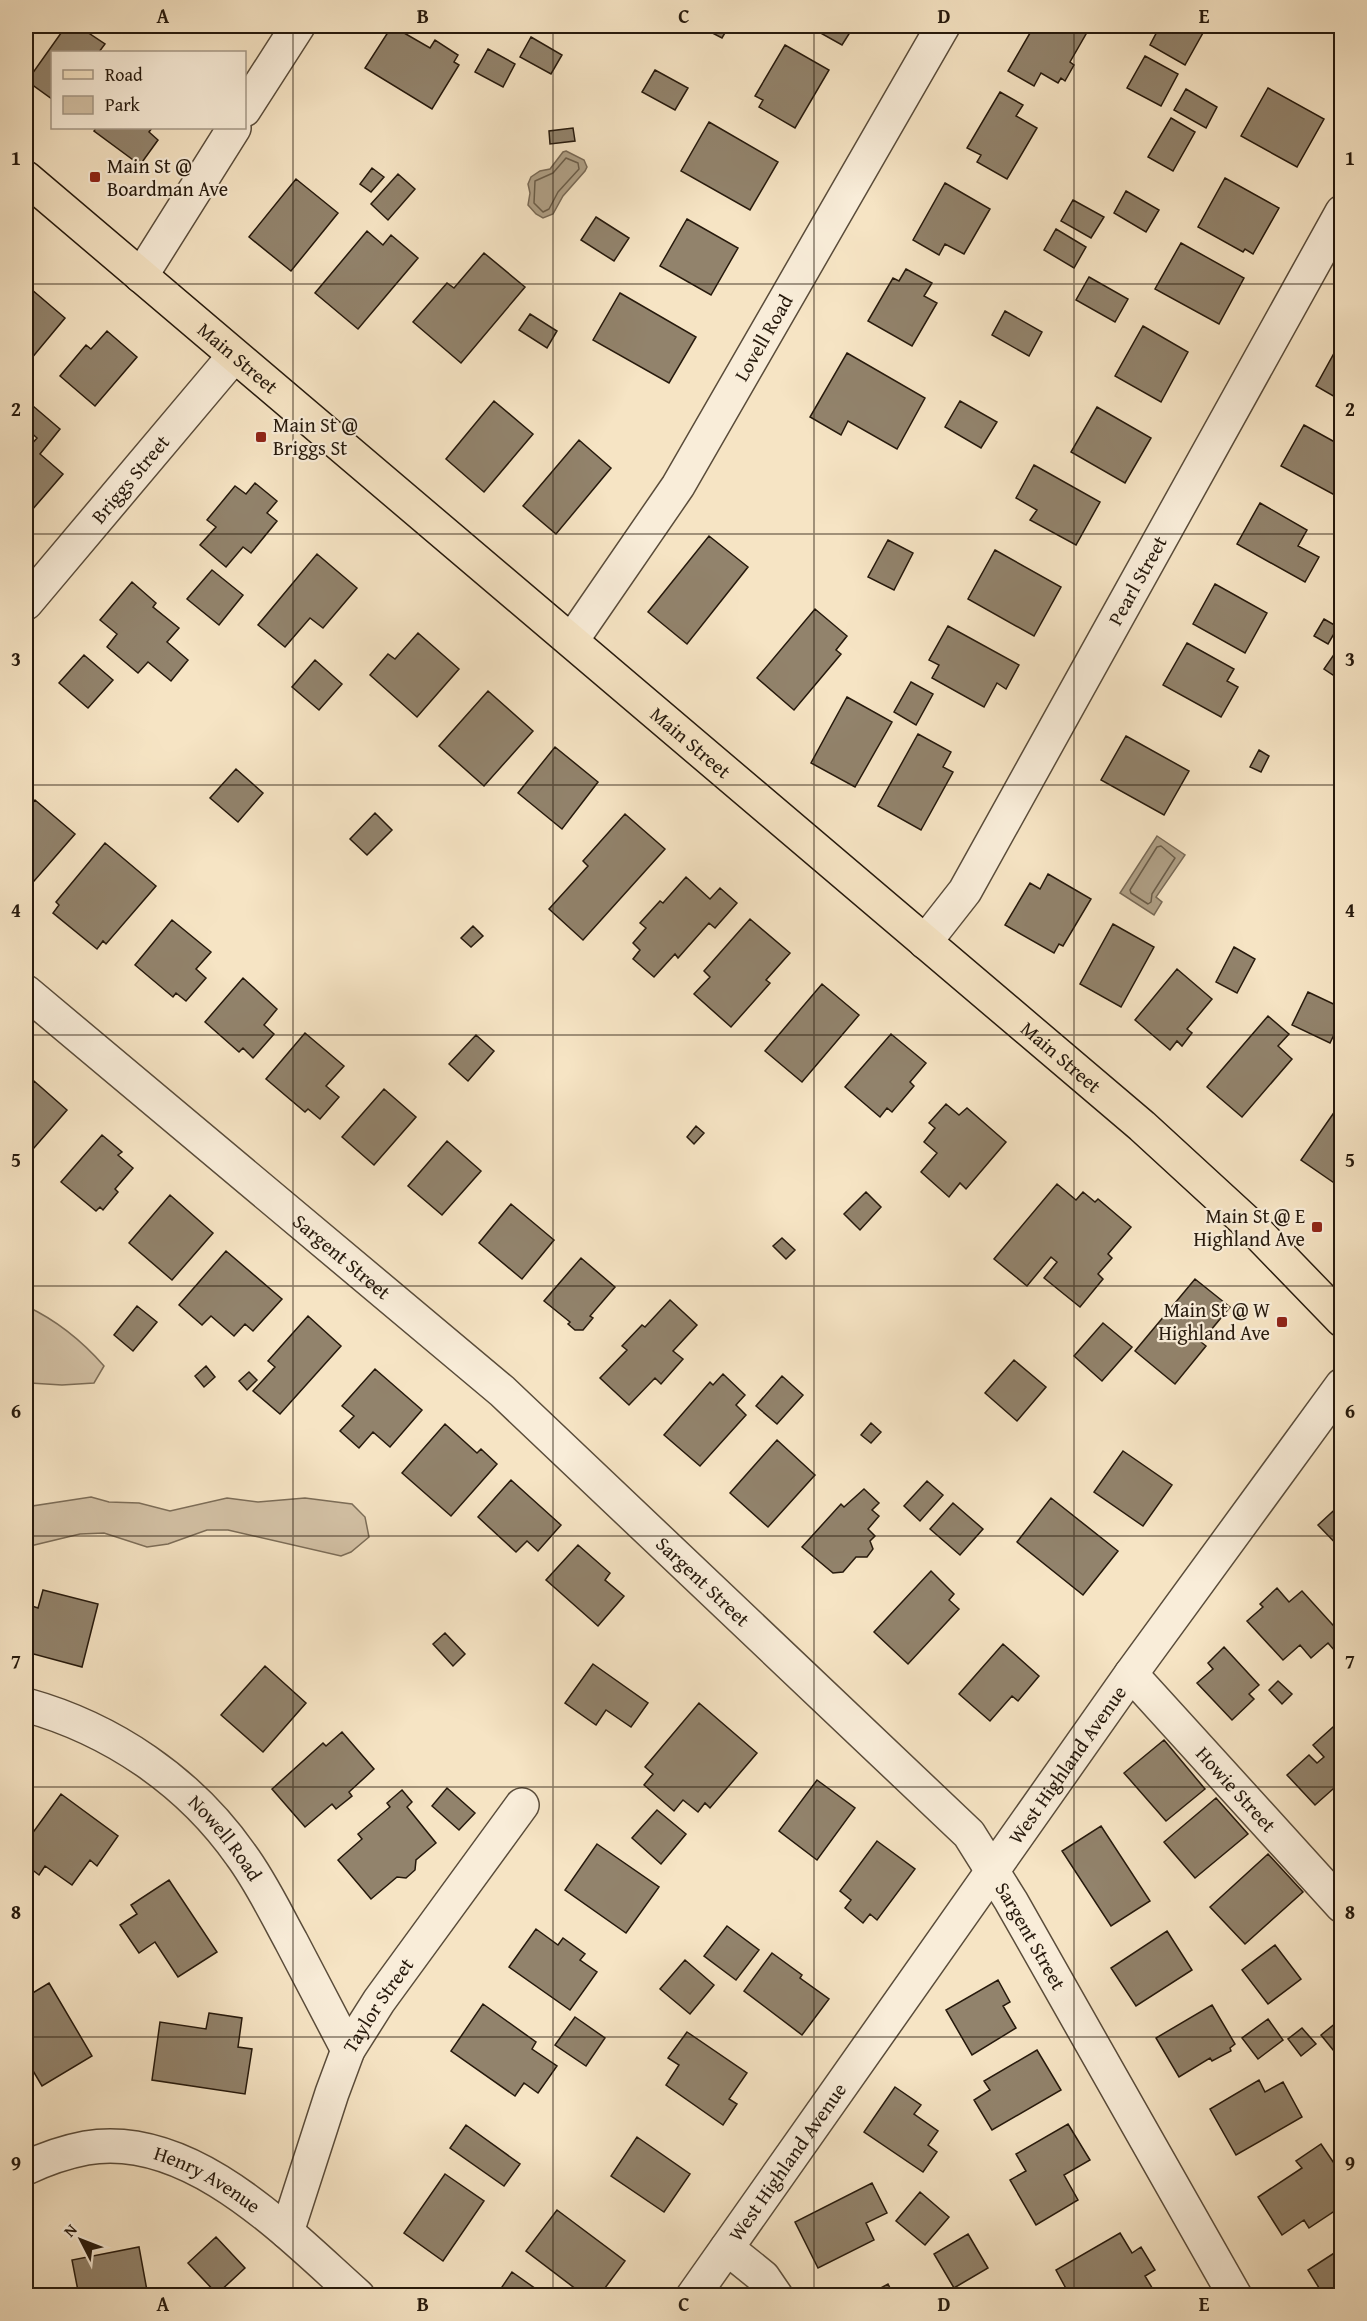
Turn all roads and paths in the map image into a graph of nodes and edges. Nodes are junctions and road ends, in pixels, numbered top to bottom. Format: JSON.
{"nodes":[{"id":1,"x":298,"y":26,"type":"edge"},
{"id":2,"x":943,"y":26,"type":"edge"},
{"id":3,"x":246,"y":107,"type":"edge"},
{"id":4,"x":233,"y":129,"type":"edge"},
{"id":5,"x":26,"y":178,"type":"edge"},
{"id":6,"x":1341,"y":212,"type":"edge"},
{"id":7,"x":141,"y":276,"type":"junction"},
{"id":8,"x":234,"y":356,"type":"junction"},
{"id":9,"x":26,"y":603,"type":"edge"},
{"id":10,"x":572,"y":640,"type":"junction"},
{"id":11,"x":925,"y":942,"type":"junction"},
{"id":12,"x":26,"y":992,"type":"edge"},
{"id":13,"x":1340,"y":1316,"type":"edge"},
{"id":14,"x":1341,"y":1385,"type":"edge"},
{"id":15,"x":1131,"y":1674,"type":"junction"},
{"id":16,"x":26,"y":1705,"type":"edge"},
{"id":17,"x":522,"y":1805,"type":"dead end"},
{"id":18,"x":992,"y":1870,"type":"junction"},
{"id":19,"x":1341,"y":1906,"type":"edge"},
{"id":20,"x":348,"y":2050,"type":"junction"},
{"id":21,"x":26,"y":2168,"type":"edge"},
{"id":22,"x":287,"y":2232,"type":"junction"},
{"id":23,"x":727,"y":2248,"type":"junction"},
{"id":24,"x":358,"y":2295,"type":"edge"},
{"id":25,"x":693,"y":2295,"type":"edge"},
{"id":26,"x":776,"y":2295,"type":"edge"},
{"id":27,"x":1235,"y":2295,"type":"edge"}],
"edges":[{"from":1,"to":3,"type":"street"},
{"from":2,"to":10,"type":"street","name":"Lovell Road"},
{"from":4,"to":7,"type":"street"},
{"from":5,"to":7,"type":"main road","name":"Main Street"},
{"from":6,"to":11,"type":"street","name":"Pearl Street"},
{"from":7,"to":8,"type":"main road","name":"Main Street"},
{"from":8,"to":9,"type":"street","name":"Briggs Street"},
{"from":8,"to":10,"type":"main road","name":"Main Street"},
{"from":10,"to":11,"type":"main road","name":"Main Street"},
{"from":11,"to":13,"type":"main road","name":"Main Street"},
{"from":12,"to":18,"type":"street","name":"Sargent Street"},
{"from":14,"to":15,"type":"street","name":"West Highland Avenue"},
{"from":15,"to":18,"type":"street","name":"West Highland Avenue"},
{"from":15,"to":19,"type":"street","name":"Howie Street"},
{"from":16,"to":20,"type":"street","name":"Nowell Road"},
{"from":17,"to":20,"type":"street","name":"Taylor Street"},
{"from":18,"to":23,"type":"street","name":"West Highland Avenue"},
{"from":18,"to":27,"type":"street","name":"Sargent Street"},
{"from":20,"to":22,"type":"street","name":"Taylor Street"},
{"from":21,"to":22,"type":"street","name":"Henry Avenue"},
{"from":22,"to":24,"type":"street","name":"Henry Avenue"},
{"from":23,"to":25,"type":"street","name":"West Highland Avenue"},
{"from":23,"to":26,"type":"street"}]}
